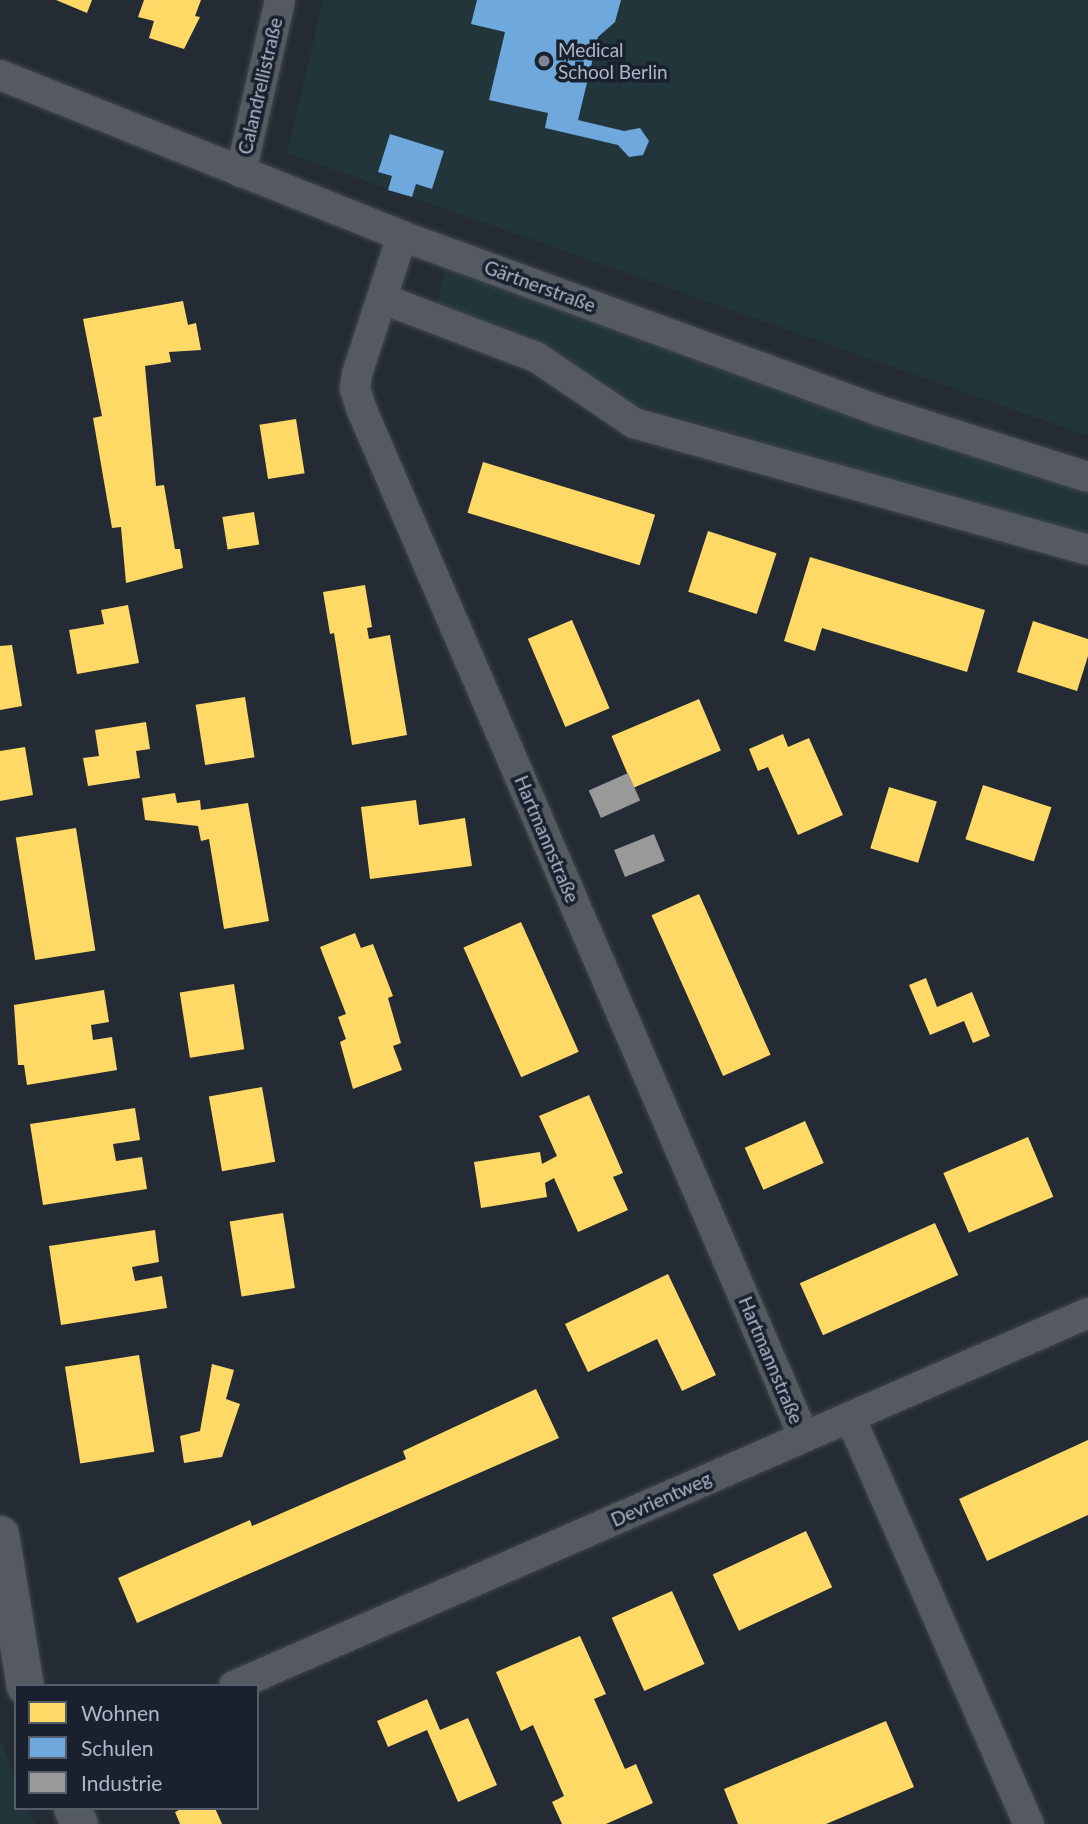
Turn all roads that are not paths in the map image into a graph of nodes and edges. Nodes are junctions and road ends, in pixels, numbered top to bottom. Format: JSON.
{"nodes":[{"id":1,"x":280,"y":0,"type":"edge"},
{"id":2,"x":0,"y":75,"type":"edge"},
{"id":3,"x":241,"y":172,"type":"junction"},
{"id":4,"x":402,"y":236,"type":"junction"},
{"id":5,"x":383,"y":299,"type":"junction"},
{"id":6,"x":1088,"y":477,"type":"edge"},
{"id":7,"x":1088,"y":550,"type":"edge"},
{"id":8,"x":1088,"y":1313,"type":"edge"},
{"id":9,"x":850,"y":1417,"type":"junction"},
{"id":10,"x":804,"y":1437,"type":"junction"},
{"id":11,"x":0,"y":1534,"type":"edge"},
{"id":12,"x":25,"y":1684,"type":"edge"},
{"id":13,"x":239,"y":1684,"type":"edge"},
{"id":14,"x":1030,"y":1824,"type":"edge"}],
"edges":[{"from":1,"to":3,"type":"street","name":"Calandrellistraße"},
{"from":2,"to":3,"type":"street","name":"Gärtnerstraße"},
{"from":3,"to":4,"type":"street","name":"Gärtnerstraße"},
{"from":4,"to":5,"type":"street","name":"Hartmannstraße"},
{"from":4,"to":6,"type":"street","name":"Gärtnerstraße"},
{"from":5,"to":7,"type":"street"},
{"from":5,"to":10,"type":"street","name":"Hartmannstraße"},
{"from":8,"to":9,"type":"street","name":"Devrientweg"},
{"from":9,"to":10,"type":"street","name":"Devrientweg"},
{"from":9,"to":14,"type":"street"},
{"from":10,"to":13,"type":"street","name":"Devrientweg"},
{"from":11,"to":12,"type":"street"}]}
